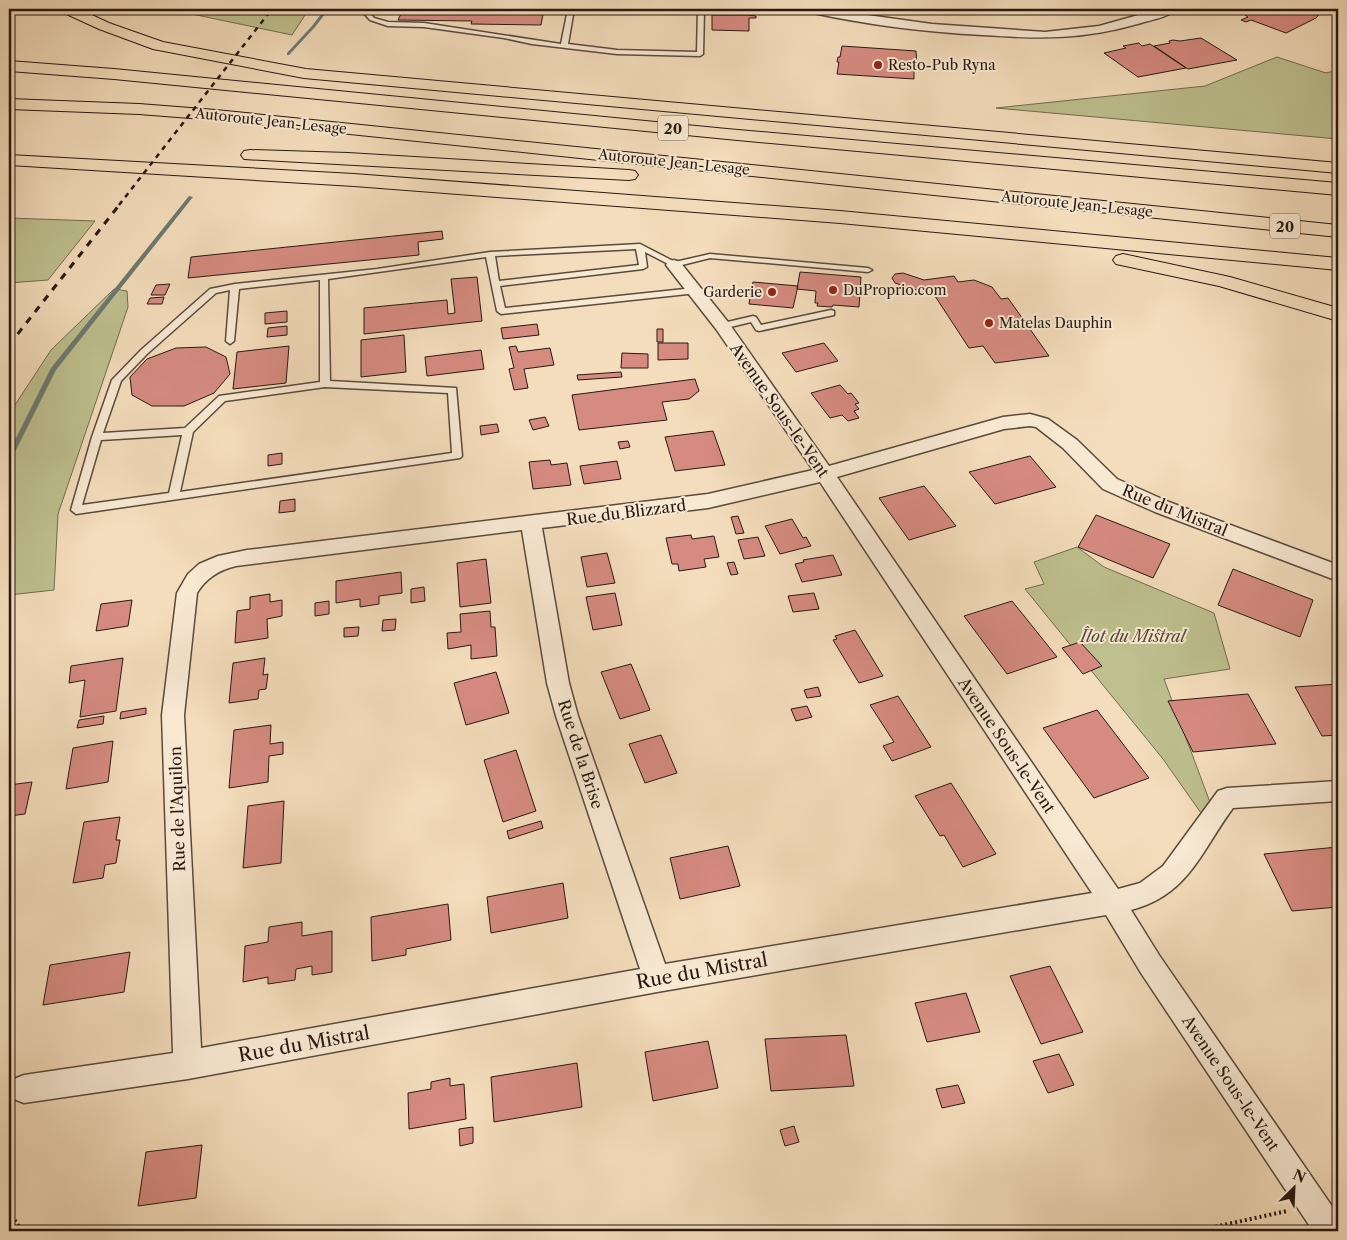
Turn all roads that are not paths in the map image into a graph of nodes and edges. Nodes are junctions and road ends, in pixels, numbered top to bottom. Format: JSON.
{"nodes":[{"id":1,"x":67,"y":9,"type":"edge"},
{"id":2,"x":84,"y":9,"type":"edge"},
{"id":3,"x":363,"y":9,"type":"edge"},
{"id":4,"x":571,"y":9,"type":"edge"},
{"id":5,"x":701,"y":9,"type":"edge"},
{"id":6,"x":811,"y":9,"type":"edge"},
{"id":7,"x":1170,"y":9,"type":"edge"},
{"id":8,"x":104,"y":26,"type":"junction"},
{"id":9,"x":564,"y":46,"type":"junction"},
{"id":10,"x":9,"y":54,"type":"edge"},
{"id":11,"x":9,"y":66,"type":"edge"},
{"id":12,"x":304,"y":73,"type":"junction"},
{"id":13,"x":9,"y":104,"type":"edge"},
{"id":14,"x":9,"y":148,"type":"edge"},
{"id":15,"x":200,"y":154,"type":"dead end"},
{"id":16,"x":230,"y":154,"type":"dead end"},
{"id":17,"x":9,"y":160,"type":"edge"},
{"id":18,"x":1338,"y":168,"type":"edge"},
{"id":19,"x":9,"y":175,"type":"edge"},
{"id":20,"x":455,"y":187,"type":"junction"},
{"id":21,"x":1338,"y":189,"type":"edge"},
{"id":22,"x":840,"y":217,"type":"junction"},
{"id":23,"x":1231,"y":220,"type":"junction"},
{"id":24,"x":1338,"y":232,"type":"edge"},
{"id":25,"x":640,"y":246,"type":"junction"},
{"id":26,"x":490,"y":254,"type":"junction"},
{"id":27,"x":1338,"y":264,"type":"edge"},
{"id":28,"x":674,"y":265,"type":"junction"},
{"id":29,"x":868,"y":270,"type":"dead end"},
{"id":30,"x":324,"y":277,"type":"junction"},
{"id":31,"x":495,"y":284,"type":"junction"},
{"id":32,"x":235,"y":287,"type":"junction"},
{"id":33,"x":694,"y":290,"type":"junction"},
{"id":34,"x":831,"y":313,"type":"dead end"},
{"id":35,"x":1338,"y":315,"type":"edge"},
{"id":36,"x":722,"y":326,"type":"junction"},
{"id":37,"x":230,"y":341,"type":"dead end"},
{"id":38,"x":325,"y":384,"type":"junction"},
{"id":39,"x":1030,"y":420,"type":"joint"},
{"id":40,"x":188,"y":431,"type":"junction"},
{"id":41,"x":97,"y":437,"type":"junction"},
{"id":42,"x":825,"y":474,"type":"junction"},
{"id":43,"x":174,"y":495,"type":"junction"},
{"id":44,"x":531,"y":523,"type":"junction"},
{"id":45,"x":214,"y":565,"type":"joint"},
{"id":46,"x":1338,"y":573,"type":"edge"},
{"id":47,"x":1338,"y":791,"type":"edge"},
{"id":48,"x":1112,"y":902,"type":"junction"},
{"id":49,"x":657,"y":979,"type":"junction"},
{"id":50,"x":188,"y":1065,"type":"junction"},
{"id":51,"x":24,"y":1089,"type":"dead end"},
{"id":52,"x":1331,"y":1231,"type":"edge"}],
"edges":[{"from":1,"to":8,"type":"highway"},
{"from":2,"to":8,"type":"highway"},
{"from":3,"to":9,"type":"lane"},
{"from":4,"to":9,"type":"lane"},
{"from":5,"to":9,"type":"lane"},
{"from":6,"to":7,"type":"street"},
{"from":8,"to":12,"type":"highway"},
{"from":10,"to":12,"type":"highway"},
{"from":11,"to":21,"type":"highway","name":"Autoroute Jean-Lesage","number":"20"},
{"from":12,"to":18,"type":"highway"},
{"from":13,"to":23,"type":"highway","name":"Autoroute Jean-Lesage","number":"20"},
{"from":14,"to":15,"type":"highway"},
{"from":16,"to":23,"type":"highway"},
{"from":17,"to":20,"type":"highway"},
{"from":19,"to":20,"type":"highway"},
{"from":20,"to":22,"type":"highway"},
{"from":22,"to":27,"type":"highway"},
{"from":22,"to":35,"type":"highway"},
{"from":23,"to":24,"type":"highway","name":"Autoroute Jean-Lesage","number":"20"},
{"from":25,"to":26,"type":"lane"},
{"from":25,"to":28,"type":"lane"},
{"from":25,"to":31,"type":"lane"},
{"from":26,"to":30,"type":"lane"},
{"from":26,"to":31,"type":"lane"},
{"from":28,"to":29,"type":"lane"},
{"from":28,"to":33,"type":"street","name":"Avenue Sous-le-Vent"},
{"from":30,"to":32,"type":"lane"},
{"from":30,"to":38,"type":"lane"},
{"from":31,"to":33,"type":"lane"},
{"from":32,"to":37,"type":"lane"},
{"from":32,"to":41,"type":"lane"},
{"from":33,"to":36,"type":"street","name":"Avenue Sous-le-Vent"},
{"from":34,"to":36,"type":"lane"},
{"from":36,"to":42,"type":"street","name":"Avenue Sous-le-Vent"},
{"from":38,"to":40,"type":"lane"},
{"from":38,"to":43,"type":"lane"},
{"from":39,"to":42,"type":"street","name":"Rue du Blizzard"},
{"from":39,"to":46,"type":"street","name":"Rue du Mistral"},
{"from":40,"to":41,"type":"lane"},
{"from":40,"to":43,"type":"lane"},
{"from":41,"to":43,"type":"lane"},
{"from":42,"to":44,"type":"street","name":"Rue du Blizzard"},
{"from":42,"to":48,"type":"street","name":"Avenue Sous-le-Vent"},
{"from":44,"to":45,"type":"street","name":"Rue du Blizzard"},
{"from":44,"to":49,"type":"street","name":"Rue de la Brise"},
{"from":45,"to":50,"type":"street","name":"Rue de l'Aquilon"},
{"from":47,"to":48,"type":"street","name":"Rue du Mistral"},
{"from":48,"to":49,"type":"street","name":"Rue du Mistral"},
{"from":48,"to":52,"type":"street","name":"Avenue Sous-le-Vent"},
{"from":49,"to":50,"type":"street","name":"Rue du Mistral"},
{"from":50,"to":51,"type":"street","name":"Rue du Mistral"}]}
